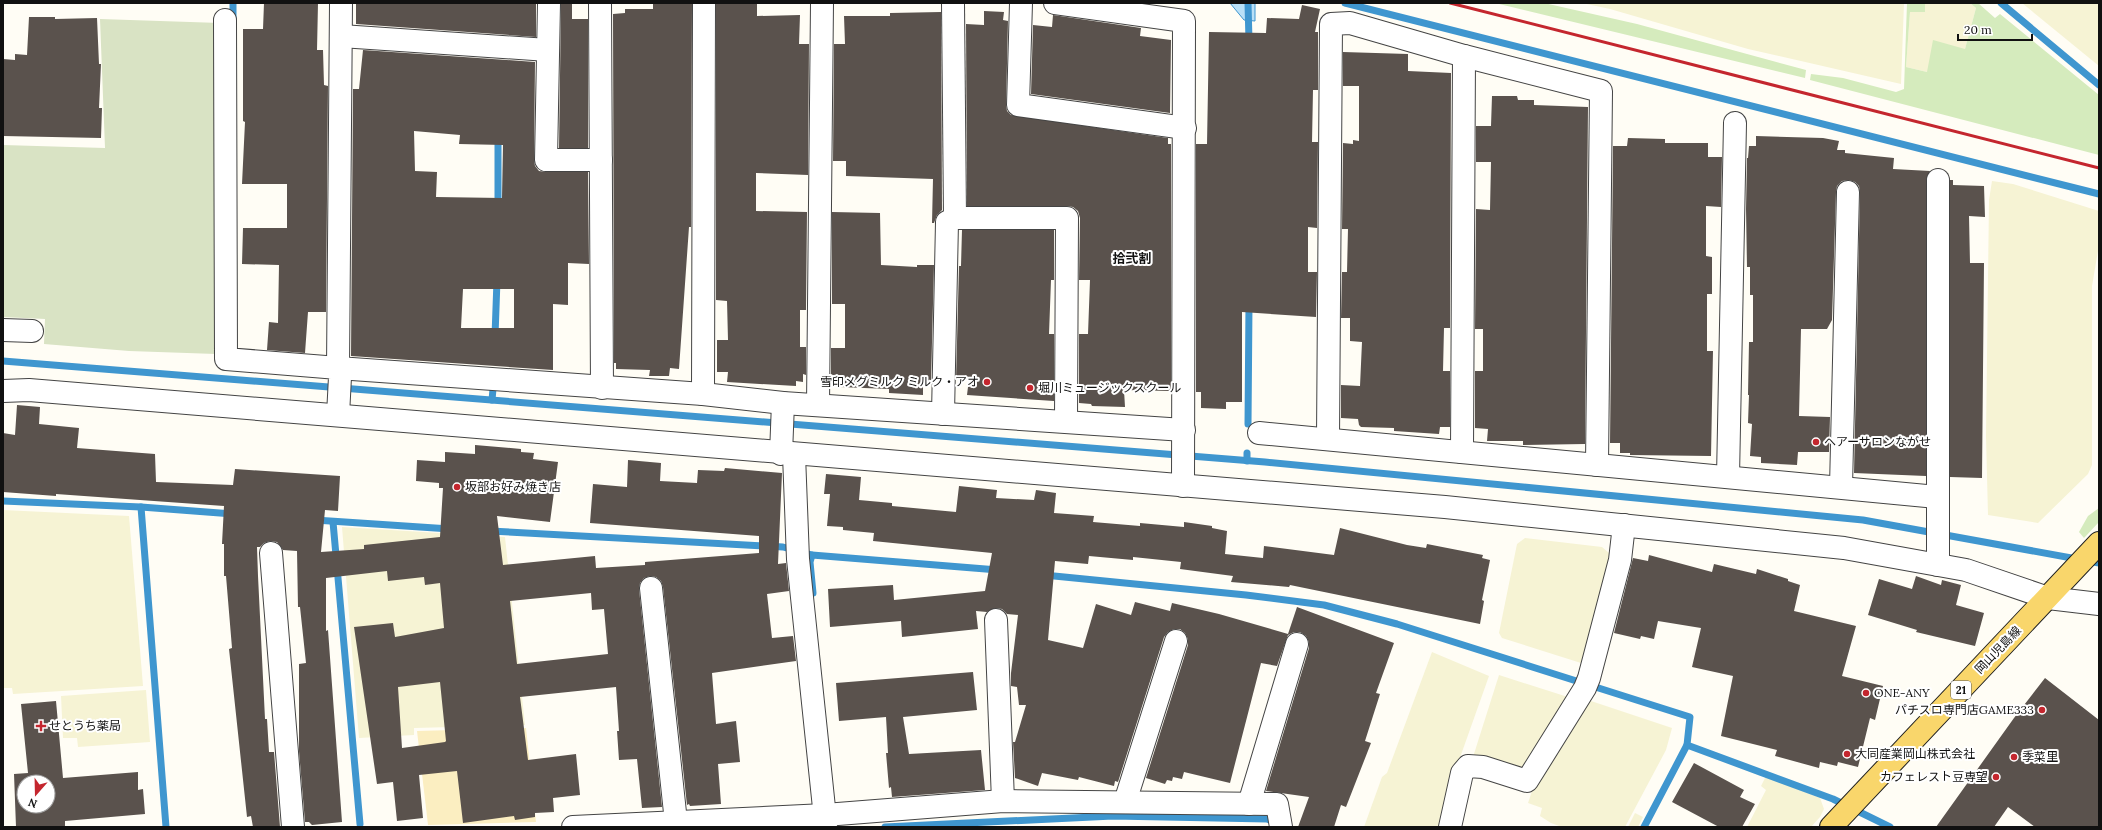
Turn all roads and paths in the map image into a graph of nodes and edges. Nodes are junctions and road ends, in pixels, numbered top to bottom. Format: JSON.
{"nodes":[{"id":1,"x":341,"y":3,"type":"edge"},
{"id":2,"x":549,"y":3,"type":"edge"},
{"id":3,"x":600,"y":3,"type":"edge"},
{"id":4,"x":704,"y":3,"type":"edge"},
{"id":5,"x":822,"y":3,"type":"edge"},
{"id":6,"x":953,"y":3,"type":"edge"},
{"id":7,"x":1021,"y":3,"type":"edge"},
{"id":8,"x":1055,"y":3,"type":"edge"},
{"id":9,"x":225,"y":20,"type":"dead end"},
{"id":10,"x":341,"y":36,"type":"junction"},
{"id":11,"x":548,"y":50,"type":"junction"},
{"id":12,"x":1464,"y":56,"type":"junction"},
{"id":13,"x":1735,"y":123,"type":"dead end"},
{"id":14,"x":1185,"y":128,"type":"junction"},
{"id":15,"x":601,"y":160,"type":"junction"},
{"id":16,"x":1938,"y":180,"type":"dead end"},
{"id":17,"x":1848,"y":192,"type":"dead end"},
{"id":18,"x":955,"y":218,"type":"junction"},
{"id":19,"x":3,"y":330,"type":"edge"},
{"id":20,"x":32,"y":332,"type":"dead end"},
{"id":21,"x":339,"y":373,"type":"junction"},
{"id":22,"x":602,"y":388,"type":"junction"},
{"id":23,"x":3,"y":391,"type":"edge"},
{"id":24,"x":703,"y":394,"type":"junction"},
{"id":25,"x":818,"y":405,"type":"junction"},
{"id":26,"x":783,"y":407,"type":"junction"},
{"id":27,"x":338,"y":409,"type":"junction"},
{"id":28,"x":943,"y":414,"type":"junction"},
{"id":29,"x":1066,"y":421,"type":"junction"},
{"id":30,"x":1259,"y":432,"type":"dead end"},
{"id":31,"x":1184,"y":436,"type":"junction"},
{"id":32,"x":1328,"y":439,"type":"junction"},
{"id":33,"x":785,"y":451,"type":"junction"},
{"id":34,"x":1462,"y":452,"type":"junction"},
{"id":35,"x":1597,"y":465,"type":"junction"},
{"id":36,"x":1728,"y":477,"type":"junction"},
{"id":37,"x":1183,"y":478,"type":"junction"},
{"id":38,"x":1841,"y":487,"type":"junction"},
{"id":39,"x":1937,"y":497,"type":"junction"},
{"id":40,"x":1624,"y":525,"type":"junction"},
{"id":41,"x":2099,"y":543,"type":"edge"},
{"id":42,"x":271,"y":553,"type":"dead end"},
{"id":43,"x":1938,"y":560,"type":"junction"},
{"id":44,"x":651,"y":588,"type":"dead end"},
{"id":45,"x":2048,"y":598,"type":"junction"},
{"id":46,"x":2099,"y":604,"type":"edge"},
{"id":47,"x":996,"y":620,"type":"dead end"},
{"id":48,"x":1176,"y":641,"type":"dead end"},
{"id":49,"x":1297,"y":644,"type":"dead end"},
{"id":50,"x":1003,"y":801,"type":"junction"},
{"id":51,"x":1125,"y":802,"type":"junction"},
{"id":52,"x":1249,"y":804,"type":"junction"},
{"id":53,"x":676,"y":822,"type":"junction"},
{"id":54,"x":1280,"y":822,"type":"edge"},
{"id":55,"x":825,"y":823,"type":"edge"},
{"id":56,"x":1835,"y":823,"type":"edge"},
{"id":57,"x":626,"y":826,"type":"edge"},
{"id":58,"x":293,"y":827,"type":"edge"},
{"id":59,"x":573,"y":827,"type":"edge"},
{"id":60,"x":1450,"y":827,"type":"edge"}],
"edges":[{"from":1,"to":10,"type":"street"},
{"from":2,"to":11,"type":"street"},
{"from":3,"to":15,"type":"street"},
{"from":4,"to":24,"type":"street"},
{"from":5,"to":25,"type":"street"},
{"from":6,"to":18,"type":"street"},
{"from":7,"to":14,"type":"street"},
{"from":8,"to":14,"type":"street"},
{"from":9,"to":21,"type":"street"},
{"from":10,"to":11,"type":"street"},
{"from":10,"to":21,"type":"street"},
{"from":11,"to":15,"type":"street"},
{"from":12,"to":32,"type":"street"},
{"from":12,"to":34,"type":"street"},
{"from":12,"to":35,"type":"street"},
{"from":13,"to":36,"type":"street"},
{"from":14,"to":31,"type":"street"},
{"from":15,"to":22,"type":"street"},
{"from":16,"to":39,"type":"street"},
{"from":17,"to":38,"type":"street"},
{"from":18,"to":28,"type":"street"},
{"from":18,"to":29,"type":"street"},
{"from":19,"to":20,"type":"street"},
{"from":21,"to":22,"type":"street"},
{"from":21,"to":27,"type":"street"},
{"from":22,"to":24,"type":"street"},
{"from":23,"to":27,"type":"street"},
{"from":24,"to":26,"type":"street"},
{"from":25,"to":26,"type":"street"},
{"from":25,"to":28,"type":"street"},
{"from":26,"to":33,"type":"street"},
{"from":27,"to":33,"type":"street"},
{"from":28,"to":29,"type":"street"},
{"from":29,"to":31,"type":"street"},
{"from":30,"to":32,"type":"street"},
{"from":31,"to":37,"type":"street"},
{"from":32,"to":34,"type":"street"},
{"from":33,"to":37,"type":"street"},
{"from":33,"to":55,"type":"street"},
{"from":34,"to":35,"type":"street"},
{"from":35,"to":36,"type":"street"},
{"from":36,"to":38,"type":"street"},
{"from":37,"to":40,"type":"street"},
{"from":38,"to":39,"type":"street"},
{"from":39,"to":43,"type":"street"},
{"from":40,"to":43,"type":"street"},
{"from":40,"to":60,"type":"street"},
{"from":41,"to":45,"type":"main road","name":"岡山児島線","number":"21"},
{"from":42,"to":58,"type":"street"},
{"from":43,"to":45,"type":"street"},
{"from":44,"to":53,"type":"street"},
{"from":45,"to":46,"type":"street"},
{"from":45,"to":56,"type":"main road","name":"岡山児島線","number":"21"},
{"from":47,"to":50,"type":"street"},
{"from":48,"to":51,"type":"street"},
{"from":49,"to":52,"type":"street"},
{"from":50,"to":51,"type":"street"},
{"from":50,"to":55,"type":"street"},
{"from":51,"to":52,"type":"street"},
{"from":52,"to":54,"type":"street"},
{"from":53,"to":55,"type":"street"},
{"from":53,"to":57,"type":"street"},
{"from":57,"to":59,"type":"street"}]}
